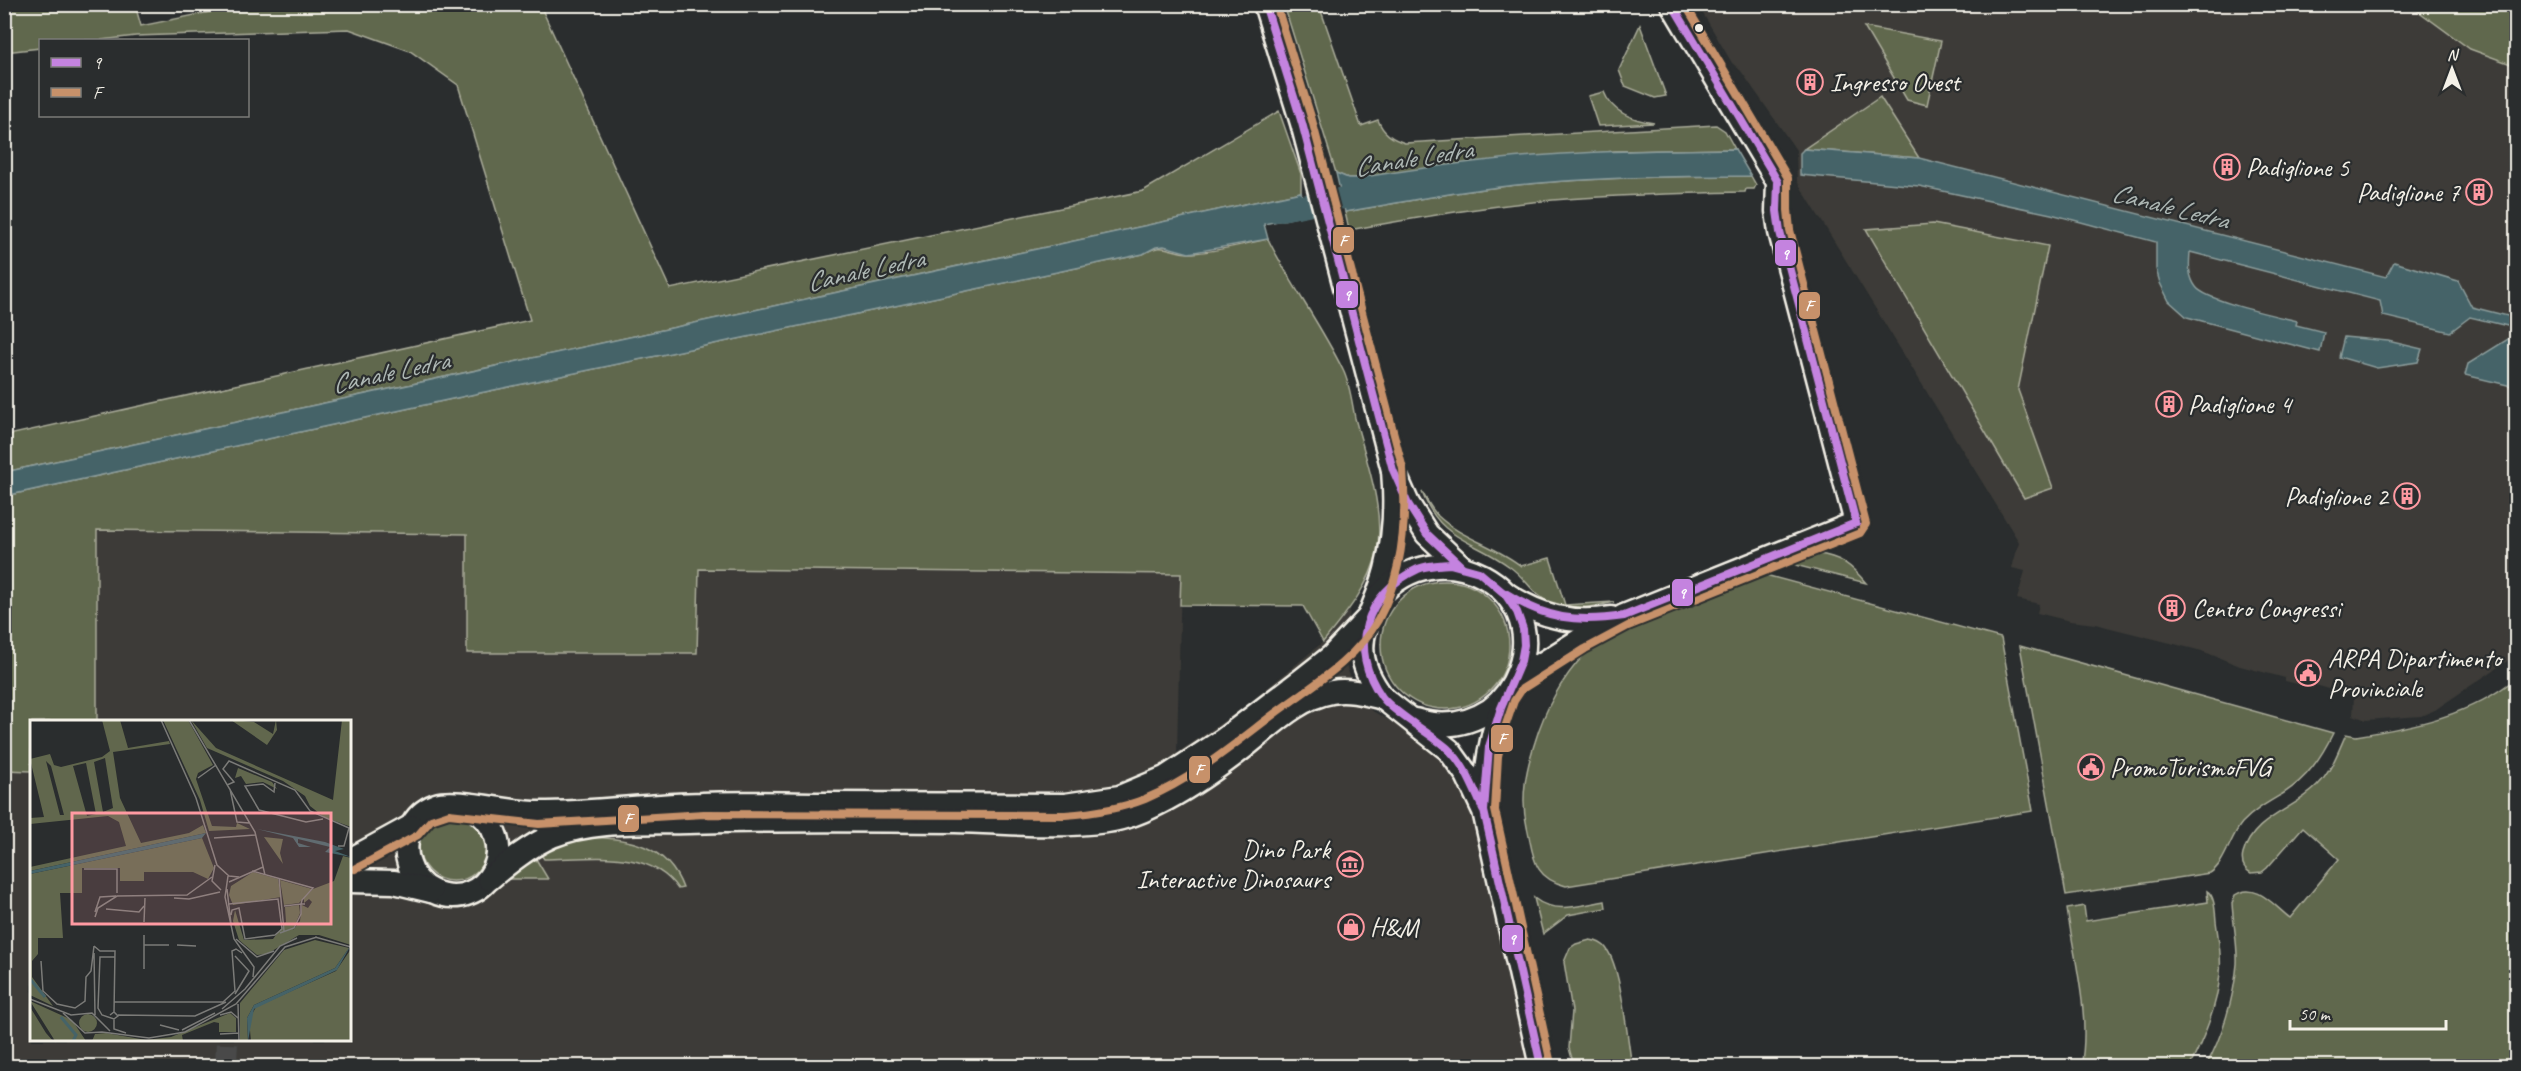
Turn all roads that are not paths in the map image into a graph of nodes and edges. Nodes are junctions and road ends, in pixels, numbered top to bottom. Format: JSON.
{"nodes":[{"id":1,"x":1265,"y":4,"type":"edge"},
{"id":2,"x":1672,"y":4,"type":"edge"},
{"id":3,"x":1393,"y":470,"type":"junction"},
{"id":4,"x":1462,"y":567,"type":"junction"},
{"id":5,"x":1505,"y":593,"type":"junction"},
{"id":6,"x":1372,"y":609,"type":"junction"},
{"id":7,"x":1624,"y":616,"type":"junction"},
{"id":8,"x":1510,"y":688,"type":"junction"},
{"id":9,"x":1383,"y":698,"type":"junction"},
{"id":10,"x":1402,"y":714,"type":"junction"},
{"id":11,"x":469,"y":806,"type":"junction"},
{"id":12,"x":1484,"y":812,"type":"junction"},
{"id":13,"x":412,"y":826,"type":"junction"},
{"id":14,"x":351,"y":859,"type":"edge"},
{"id":15,"x":488,"y":879,"type":"junction"},
{"id":16,"x":351,"y":881,"type":"edge"},
{"id":17,"x":433,"y":891,"type":"junction"},
{"id":18,"x":1541,"y":1066,"type":"edge"}],
"edges":[{"from":1,"to":3,"type":"street"},
{"from":2,"to":7,"type":"street"},
{"from":3,"to":4,"type":"street"},
{"from":3,"to":6,"type":"street"},
{"from":4,"to":5,"type":"street"},
{"from":4,"to":6,"type":"street"},
{"from":5,"to":7,"type":"street"},
{"from":5,"to":8,"type":"street"},
{"from":6,"to":9,"type":"street"},
{"from":6,"to":11,"type":"street"},
{"from":7,"to":8,"type":"street"},
{"from":8,"to":10,"type":"street"},
{"from":8,"to":12,"type":"street"},
{"from":9,"to":10,"type":"street"},
{"from":9,"to":15,"type":"street"},
{"from":10,"to":12,"type":"street"},
{"from":11,"to":13,"type":"street"},
{"from":11,"to":15,"type":"street"},
{"from":12,"to":18,"type":"street"},
{"from":13,"to":14,"type":"street"},
{"from":13,"to":17,"type":"street"},
{"from":15,"to":17,"type":"street"},
{"from":16,"to":17,"type":"street"}]}
